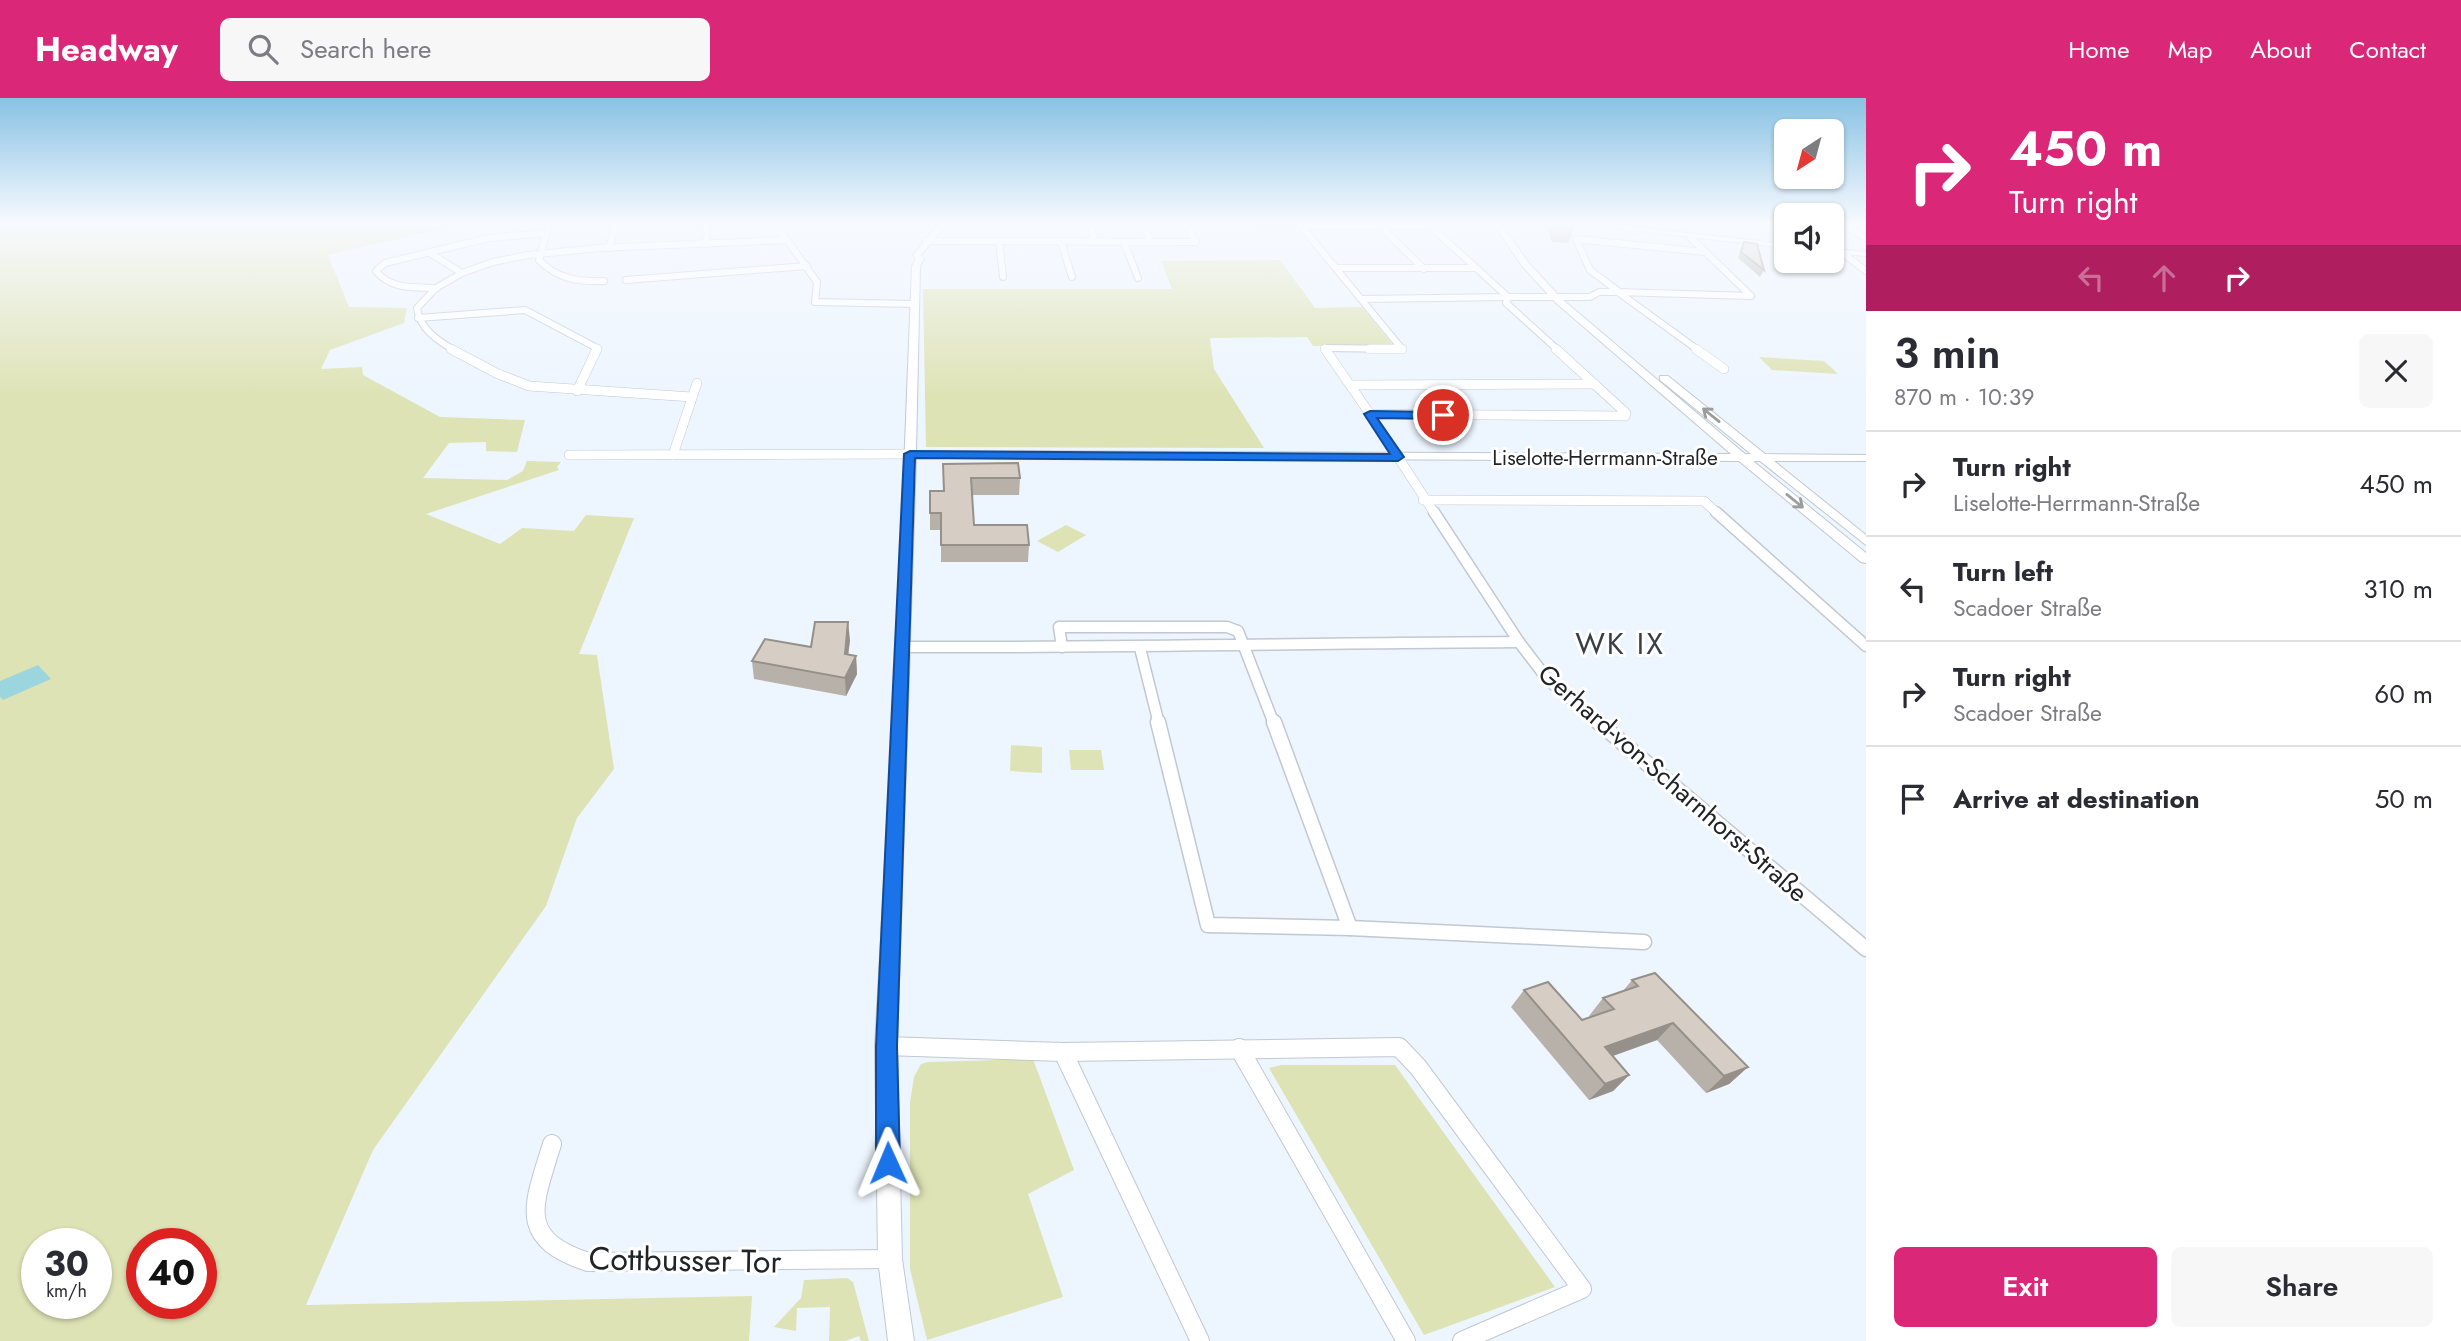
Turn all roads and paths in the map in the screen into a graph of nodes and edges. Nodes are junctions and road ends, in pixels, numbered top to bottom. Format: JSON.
{"nodes":[{"id":1,"x":382,"y":280,"type":"edge"},
{"id":2,"x":450,"y":280,"type":"edge"},
{"id":3,"x":570,"y":280,"type":"edge"},
{"id":4,"x":816,"y":280,"type":"edge"},
{"id":5,"x":915,"y":280,"type":"edge"},
{"id":6,"x":1347,"y":280,"type":"edge"},
{"id":7,"x":1489,"y":280,"type":"edge"},
{"id":8,"x":1538,"y":280,"type":"edge"},
{"id":9,"x":1551,"y":280,"type":"edge"},
{"id":10,"x":1600,"y":280,"type":"edge"},
{"id":11,"x":1734,"y":280,"type":"edge"},
{"id":12,"x":604,"y":281,"type":"dead end"},
{"id":13,"x":437,"y":288,"type":"junction"},
{"id":14,"x":1618,"y":292,"type":"junction"},
{"id":15,"x":1507,"y":297,"type":"junction"},
{"id":16,"x":1555,"y":298,"type":"junction"},
{"id":17,"x":1569,"y":298,"type":"junction"},
{"id":18,"x":1364,"y":302,"type":"junction"},
{"id":19,"x":914,"y":304,"type":"junction"},
{"id":20,"x":418,"y":318,"type":"junction"},
{"id":21,"x":1724,"y":369,"type":"dead end"},
{"id":22,"x":697,"y":383,"type":"dead end"},
{"id":23,"x":1351,"y":384,"type":"junction"},
{"id":24,"x":1595,"y":384,"type":"junction"},
{"id":25,"x":577,"y":391,"type":"junction"},
{"id":26,"x":692,"y":397,"type":"junction"},
{"id":27,"x":1370,"y":414,"type":"junction"},
{"id":28,"x":910,"y":454,"type":"junction"},
{"id":29,"x":569,"y":455,"type":"dead end"},
{"id":30,"x":673,"y":455,"type":"junction"},
{"id":31,"x":1398,"y":457,"type":"junction"},
{"id":32,"x":1742,"y":458,"type":"junction"},
{"id":33,"x":1764,"y":458,"type":"junction"},
{"id":34,"x":1866,"y":458,"type":"edge"},
{"id":35,"x":1423,"y":500,"type":"junction"},
{"id":36,"x":1866,"y":541,"type":"edge"},
{"id":37,"x":1866,"y":559,"type":"edge"},
{"id":38,"x":1519,"y":642,"type":"junction"},
{"id":39,"x":1244,"y":643,"type":"junction"},
{"id":40,"x":1866,"y":646,"type":"edge"},
{"id":41,"x":904,"y":647,"type":"junction"},
{"id":42,"x":1062,"y":647,"type":"junction"},
{"id":43,"x":1140,"y":648,"type":"junction"},
{"id":44,"x":1350,"y":928,"type":"junction"},
{"id":45,"x":1644,"y":942,"type":"dead end"},
{"id":46,"x":1866,"y":949,"type":"edge"},
{"id":47,"x":886,"y":1046,"type":"junction"},
{"id":48,"x":1239,"y":1048,"type":"junction"},
{"id":49,"x":1063,"y":1052,"type":"junction"},
{"id":50,"x":552,"y":1144,"type":"dead end"},
{"id":51,"x":890,"y":1259,"type":"junction"},
{"id":52,"x":901,"y":1341,"type":"edge"},
{"id":53,"x":1200,"y":1341,"type":"edge"},
{"id":54,"x":1406,"y":1341,"type":"edge"},
{"id":55,"x":1462,"y":1341,"type":"edge"}],
"edges":[{"from":1,"to":13,"type":"street"},
{"from":2,"to":13,"type":"street"},
{"from":3,"to":12,"type":"street"},
{"from":4,"to":19,"type":"street"},
{"from":5,"to":19,"type":"street"},
{"from":6,"to":18,"type":"street"},
{"from":7,"to":15,"type":"street"},
{"from":8,"to":16,"type":"street"},
{"from":9,"to":17,"type":"street"},
{"from":10,"to":14,"type":"street"},
{"from":11,"to":14,"type":"street"},
{"from":13,"to":20,"type":"street"},
{"from":14,"to":17,"type":"street"},
{"from":14,"to":21,"type":"street"},
{"from":15,"to":16,"type":"street"},
{"from":15,"to":18,"type":"street"},
{"from":15,"to":24,"type":"street"},
{"from":16,"to":17,"type":"street"},
{"from":16,"to":32,"type":"street"},
{"from":33,"to":17,"type":"street","one_way":true},
{"from":18,"to":23,"type":"street","name":"Gerhard-von-Scharnhorst-Straße"},
{"from":19,"to":28,"type":"street"},
{"from":20,"to":25,"type":"street"},
{"from":20,"to":25,"type":"street"},
{"from":22,"to":26,"type":"street"},
{"from":23,"to":24,"type":"street"},
{"from":23,"to":27,"type":"street","name":"Gerhard-von-Scharnhorst-Straße"},
{"from":24,"to":27,"type":"street"},
{"from":25,"to":26,"type":"street"},
{"from":26,"to":30,"type":"street"},
{"from":27,"to":31,"type":"street","name":"Gerhard-von-Scharnhorst-Straße"},
{"from":28,"to":30,"type":"street","name":"Liselotte-Herrmann-Straße"},
{"from":28,"to":31,"type":"street","name":"Liselotte-Herrmann-Straße"},
{"from":28,"to":41,"type":"street"},
{"from":29,"to":30,"type":"street","name":"Liselotte-Herrmann-Straße"},
{"from":31,"to":32,"type":"street","name":"Liselotte-Herrmann-Straße"},
{"from":31,"to":35,"type":"street","name":"Gerhard-von-Scharnhorst-Straße"},
{"from":32,"to":33,"type":"street","name":"Liselotte-Herrmann-Straße"},
{"from":32,"to":37,"type":"street","one_way":true},
{"from":33,"to":34,"type":"street","name":"Liselotte-Herrmann-Straße"},
{"from":33,"to":36,"type":"street"},
{"from":35,"to":38,"type":"street","name":"Gerhard-von-Scharnhorst-Straße"},
{"from":35,"to":40,"type":"street"},
{"from":38,"to":39,"type":"street"},
{"from":38,"to":46,"type":"street","name":"Gerhard-von-Scharnhorst-Straße"},
{"from":39,"to":42,"type":"street"},
{"from":39,"to":43,"type":"street"},
{"from":39,"to":44,"type":"street"},
{"from":41,"to":42,"type":"street"},
{"from":41,"to":47,"type":"street"},
{"from":42,"to":43,"type":"street"},
{"from":43,"to":44,"type":"street"},
{"from":44,"to":45,"type":"street"},
{"from":47,"to":49,"type":"street"},
{"from":47,"to":51,"type":"street"},
{"from":48,"to":49,"type":"street"},
{"from":48,"to":54,"type":"street"},
{"from":48,"to":55,"type":"street"},
{"from":49,"to":53,"type":"street"},
{"from":50,"to":51,"type":"street","name":"Cottbusser Tor"},
{"from":51,"to":52,"type":"street"}]}
